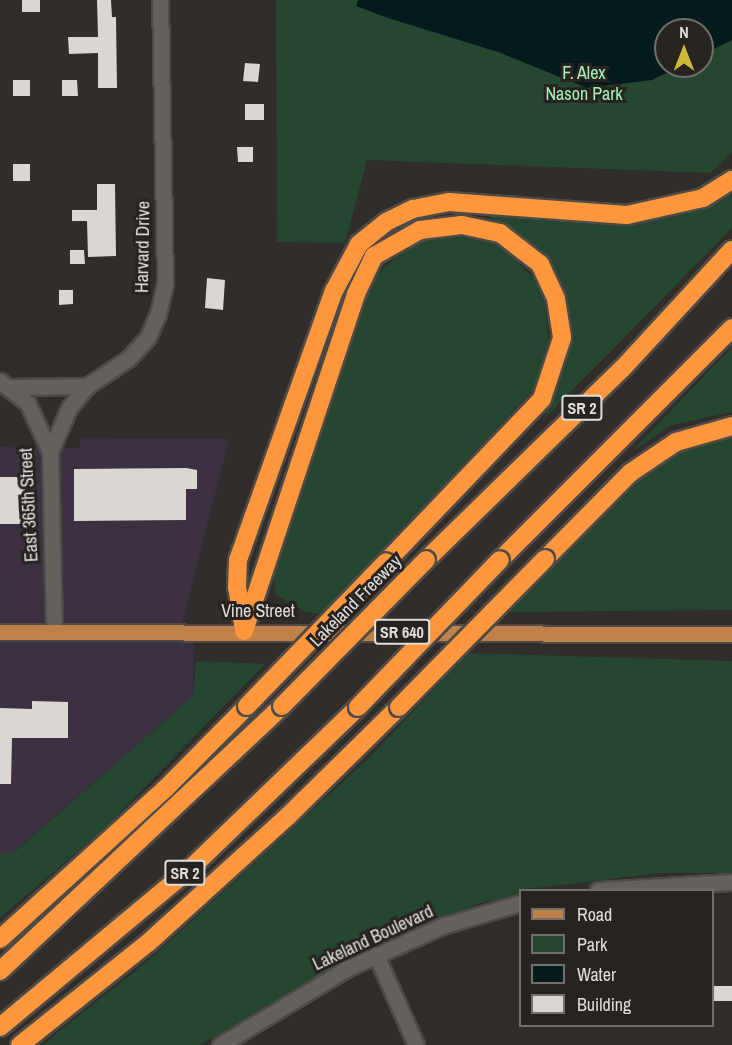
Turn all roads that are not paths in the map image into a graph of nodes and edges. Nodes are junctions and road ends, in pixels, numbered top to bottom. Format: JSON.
{"nodes":[{"id":1,"x":160,"y":0,"type":"edge"},
{"id":2,"x":732,"y":180,"type":"edge"},
{"id":3,"x":732,"y":250,"type":"edge"},
{"id":4,"x":732,"y":328,"type":"edge"},
{"id":5,"x":5,"y":384,"type":"edge"},
{"id":6,"x":87,"y":386,"type":"junction"},
{"id":7,"x":732,"y":426,"type":"edge"},
{"id":8,"x":50,"y":452,"type":"junction"},
{"id":9,"x":244,"y":631,"type":"junction"},
{"id":10,"x":0,"y":632,"type":"edge"},
{"id":11,"x":54,"y":632,"type":"junction"},
{"id":12,"x":732,"y":633,"type":"edge"},
{"id":13,"x":732,"y":882,"type":"edge"},
{"id":14,"x":628,"y":889,"type":"edge"},
{"id":15,"x":519,"y":903,"type":"edge"},
{"id":16,"x":0,"y":939,"type":"edge"},
{"id":17,"x":376,"y":955,"type":"junction"},
{"id":18,"x":0,"y":971,"type":"edge"},
{"id":19,"x":0,"y":1027,"type":"edge"},
{"id":20,"x":20,"y":1045,"type":"edge"},
{"id":21,"x":220,"y":1045,"type":"edge"},
{"id":22,"x":416,"y":1045,"type":"edge"}],
"edges":[{"from":1,"to":6,"type":"street","name":"Harvard Drive"},
{"from":2,"to":9,"type":"highway"},
{"from":3,"to":18,"type":"highway","name":"Lakeland Freeway","number":"SR 2","bridge":true},
{"from":4,"to":19,"type":"highway","number":"SR 2","bridge":true},
{"from":5,"to":6,"type":"street","name":"East 365th Street"},
{"from":5,"to":8,"type":"street","name":"East 365th Street"},
{"from":6,"to":8,"type":"street","name":"Harvard Drive"},
{"from":7,"to":20,"type":"highway","bridge":true},
{"from":8,"to":11,"type":"street","name":"East 365th Street"},
{"from":9,"to":11,"type":"main road","name":"Vine Street","number":"SR 640"},
{"from":9,"to":12,"type":"main road","name":"Vine Street","number":"SR 640"},
{"from":9,"to":16,"type":"highway","bridge":true},
{"from":10,"to":11,"type":"main road","name":"Vine Street","number":"SR 640"},
{"from":13,"to":14,"type":"street"},
{"from":15,"to":17,"type":"street","name":"Lakeland Boulevard"},
{"from":17,"to":21,"type":"street","name":"Lakeland Boulevard"},
{"from":17,"to":22,"type":"street"}]}
